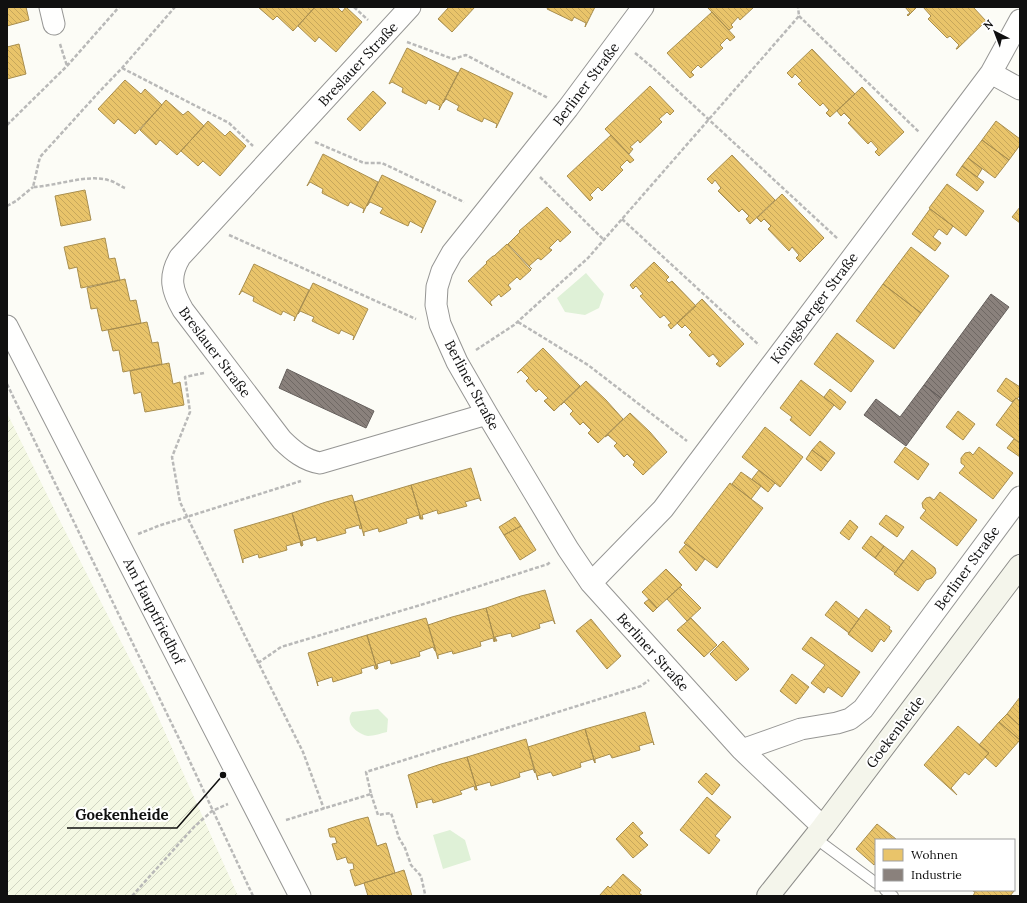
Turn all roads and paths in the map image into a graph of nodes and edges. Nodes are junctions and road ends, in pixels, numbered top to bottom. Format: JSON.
{"nodes":[{"id":1,"x":119,"y":7,"type":"edge"},
{"id":2,"x":175,"y":7,"type":"edge"},
{"id":3,"x":410,"y":7,"type":"edge"},
{"id":4,"x":643,"y":7,"type":"edge"},
{"id":5,"x":798,"y":7,"type":"edge"},
{"id":6,"x":799,"y":16,"type":"junction"},
{"id":7,"x":1020,"y":20,"type":"edge"},
{"id":8,"x":386,"y":34,"type":"junction"},
{"id":9,"x":619,"y":40,"type":"junction"},
{"id":10,"x":122,"y":68,"type":"junction"},
{"id":11,"x":991,"y":73,"type":"junction"},
{"id":12,"x":1020,"y":90,"type":"edge"},
{"id":13,"x":568,"y":108,"type":"junction"},
{"id":14,"x":708,"y":119,"type":"junction"},
{"id":15,"x":7,"y":125,"type":"edge"},
{"id":16,"x":294,"y":133,"type":"junction"},
{"id":17,"x":935,"y":147,"type":"junction"},
{"id":18,"x":268,"y":160,"type":"junction"},
{"id":19,"x":525,"y":163,"type":"junction"},
{"id":20,"x":33,"y":187,"type":"junction"},
{"id":21,"x":125,"y":188,"type":"dead end"},
{"id":22,"x":7,"y":206,"type":"edge"},
{"id":23,"x":484,"y":212,"type":"junction"},
{"id":24,"x":622,"y":219,"type":"junction"},
{"id":25,"x":209,"y":225,"type":"junction"},
{"id":26,"x":604,"y":240,"type":"junction"},
{"id":27,"x":854,"y":255,"type":"junction"},
{"id":28,"x":518,"y":322,"type":"junction"},
{"id":29,"x":440,"y":324,"type":"junction"},
{"id":30,"x":7,"y":326,"type":"edge"},
{"id":31,"x":775,"y":360,"type":"junction"},
{"id":32,"x":458,"y":362,"type":"junction"},
{"id":33,"x":225,"y":365,"type":"junction"},
{"id":34,"x":7,"y":384,"type":"edge"},
{"id":35,"x":487,"y":414,"type":"junction"},
{"id":36,"x":704,"y":454,"type":"junction"},
{"id":37,"x":320,"y":463,"type":"junction"},
{"id":38,"x":1020,"y":497,"type":"edge"},
{"id":39,"x":187,"y":517,"type":"junction"},
{"id":40,"x":118,"y":541,"type":"junction"},
{"id":41,"x":568,"y":549,"type":"junction"},
{"id":42,"x":1020,"y":566,"type":"edge"},
{"id":43,"x":590,"y":583,"type":"junction"},
{"id":44,"x":258,"y":662,"type":"junction"},
{"id":45,"x":666,"y":666,"type":"junction"},
{"id":46,"x":742,"y":750,"type":"junction"},
{"id":47,"x":371,"y":794,"type":"junction"},
{"id":48,"x":324,"y":809,"type":"junction"},
{"id":49,"x":212,"y":811,"type":"junction"},
{"id":50,"x":265,"y":827,"type":"junction"},
{"id":51,"x":819,"y":832,"type":"junction"},
{"id":52,"x":875,"y":882,"type":"edge"},
{"id":53,"x":132,"y":896,"type":"edge"},
{"id":54,"x":253,"y":896,"type":"edge"},
{"id":55,"x":300,"y":896,"type":"edge"},
{"id":56,"x":424,"y":896,"type":"edge"},
{"id":57,"x":768,"y":896,"type":"edge"}],
"edges":[{"from":1,"to":15,"type":"path"},
{"from":2,"to":10,"type":"path"},
{"from":3,"to":8,"type":"street","name":"Breslauer Straße"},
{"from":4,"to":9,"type":"street","name":"Berliner Straße"},
{"from":5,"to":6,"type":"path"},
{"from":6,"to":14,"type":"path"},
{"from":6,"to":17,"type":"path"},
{"from":7,"to":11,"type":"street","name":"Königsberger Straße"},
{"from":8,"to":13,"type":"path"},
{"from":8,"to":16,"type":"street","name":"Breslauer Straße"},
{"from":9,"to":13,"type":"street","name":"Berliner Straße"},
{"from":9,"to":14,"type":"path"},
{"from":10,"to":18,"type":"path"},
{"from":10,"to":20,"type":"path"},
{"from":11,"to":12,"type":"street"},
{"from":11,"to":17,"type":"street","name":"Königsberger Straße"},
{"from":13,"to":19,"type":"street","name":"Berliner Straße"},
{"from":14,"to":24,"type":"path"},
{"from":14,"to":27,"type":"path"},
{"from":16,"to":18,"type":"street","name":"Breslauer Straße"},
{"from":16,"to":23,"type":"path"},
{"from":17,"to":27,"type":"street","name":"Königsberger Straße"},
{"from":18,"to":25,"type":"street","name":"Breslauer Straße"},
{"from":19,"to":23,"type":"street","name":"Berliner Straße"},
{"from":19,"to":26,"type":"path"},
{"from":20,"to":21,"type":"path"},
{"from":20,"to":22,"type":"path"},
{"from":23,"to":29,"type":"street","name":"Berliner Straße"},
{"from":24,"to":26,"type":"path"},
{"from":24,"to":31,"type":"path"},
{"from":25,"to":29,"type":"path"},
{"from":25,"to":33,"type":"street","name":"Breslauer Straße"},
{"from":26,"to":28,"type":"path"},
{"from":27,"to":31,"type":"street","name":"Königsberger Straße"},
{"from":28,"to":32,"type":"path"},
{"from":28,"to":36,"type":"path"},
{"from":29,"to":32,"type":"street","name":"Berliner Straße"},
{"from":30,"to":40,"type":"street","name":"Am Hauptfriedhof"},
{"from":31,"to":36,"type":"street","name":"Königsberger Straße"},
{"from":32,"to":35,"type":"street","name":"Berliner Straße"},
{"from":33,"to":37,"type":"street","name":"Breslauer Straße"},
{"from":33,"to":39,"type":"path"},
{"from":34,"to":49,"type":"path"},
{"from":35,"to":37,"type":"street"},
{"from":35,"to":41,"type":"street","name":"Berliner Straße"},
{"from":36,"to":43,"type":"street","name":"Königsberger Straße"},
{"from":37,"to":39,"type":"path"},
{"from":38,"to":46,"type":"street","name":"Berliner Straße"},
{"from":39,"to":40,"type":"path"},
{"from":39,"to":44,"type":"path"},
{"from":40,"to":50,"type":"street","name":"Am Hauptfriedhof"},
{"from":41,"to":43,"type":"street","name":"Berliner Straße"},
{"from":41,"to":44,"type":"path"},
{"from":42,"to":51,"type":"main road","name":"Goekenheide"},
{"from":43,"to":45,"type":"street","name":"Berliner Straße"},
{"from":44,"to":48,"type":"path"},
{"from":45,"to":46,"type":"street","name":"Berliner Straße"},
{"from":45,"to":47,"type":"path"},
{"from":46,"to":51,"type":"street","name":"Berliner Straße"},
{"from":47,"to":48,"type":"path"},
{"from":47,"to":56,"type":"path"},
{"from":48,"to":50,"type":"path"},
{"from":49,"to":53,"type":"path"},
{"from":49,"to":54,"type":"path"},
{"from":50,"to":55,"type":"street","name":"Am Hauptfriedhof"},
{"from":51,"to":52,"type":"lane"},
{"from":51,"to":57,"type":"main road","name":"Goekenheide"}]}
